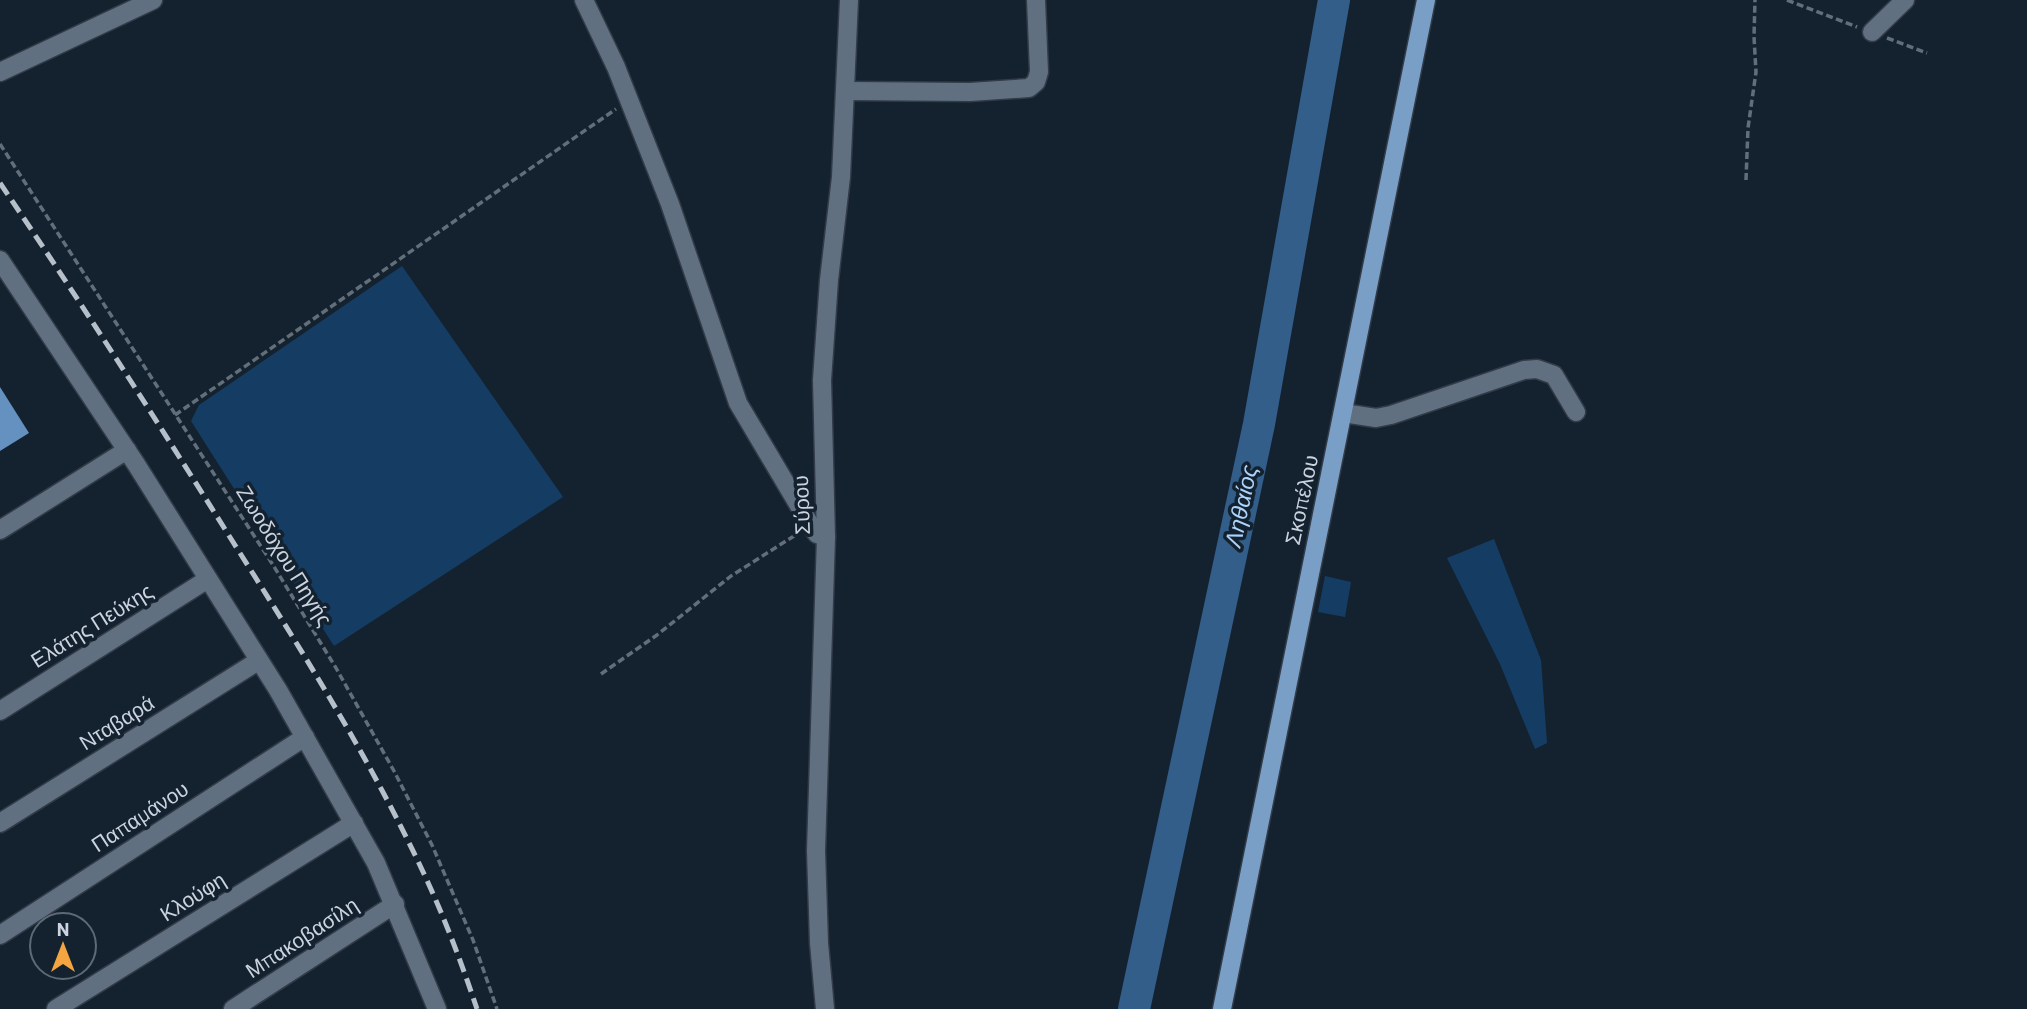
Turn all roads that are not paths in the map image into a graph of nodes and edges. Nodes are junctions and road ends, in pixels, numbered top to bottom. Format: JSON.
{"nodes":[{"id":1,"x":153,"y":0,"type":"edge"},
{"id":2,"x":584,"y":0,"type":"edge"},
{"id":3,"x":849,"y":0,"type":"edge"},
{"id":4,"x":1036,"y":0,"type":"edge"},
{"id":5,"x":1426,"y":0,"type":"edge"},
{"id":6,"x":1905,"y":0,"type":"edge"},
{"id":7,"x":1872,"y":33,"type":"dead end"},
{"id":8,"x":0,"y":72,"type":"edge"},
{"id":9,"x":847,"y":91,"type":"junction"},
{"id":10,"x":0,"y":260,"type":"edge"},
{"id":11,"x":1576,"y":412,"type":"dead end"},
{"id":12,"x":1343,"y":413,"type":"junction"},
{"id":13,"x":127,"y":450,"type":"junction"},
{"id":14,"x":0,"y":530,"type":"edge"},
{"id":15,"x":826,"y":537,"type":"junction"},
{"id":16,"x":208,"y":579,"type":"junction"},
{"id":17,"x":258,"y":661,"type":"junction"},
{"id":18,"x":0,"y":711,"type":"edge"},
{"id":19,"x":305,"y":737,"type":"junction"},
{"id":20,"x":0,"y":823,"type":"edge"},
{"id":21,"x":354,"y":823,"type":"junction"},
{"id":22,"x":395,"y":904,"type":"junction"},
{"id":23,"x":0,"y":935,"type":"edge"},
{"id":24,"x":56,"y":1009,"type":"edge"},
{"id":25,"x":233,"y":1009,"type":"edge"},
{"id":26,"x":438,"y":1009,"type":"edge"},
{"id":27,"x":825,"y":1009,"type":"edge"},
{"id":28,"x":1222,"y":1009,"type":"edge"}],
"edges":[{"from":1,"to":8,"type":"street"},
{"from":2,"to":15,"type":"street"},
{"from":3,"to":9,"type":"street","name":"Σύρου"},
{"from":4,"to":9,"type":"street"},
{"from":5,"to":12,"type":"main road","name":"Σκοπέλου"},
{"from":6,"to":7,"type":"street"},
{"from":9,"to":15,"type":"street","name":"Σύρου"},
{"from":10,"to":13,"type":"street"},
{"from":11,"to":12,"type":"street"},
{"from":12,"to":28,"type":"main road","name":"Σκοπέλου"},
{"from":13,"to":14,"type":"street"},
{"from":13,"to":16,"type":"street"},
{"from":15,"to":27,"type":"street","name":"Σύρου"},
{"from":16,"to":17,"type":"street"},
{"from":16,"to":18,"type":"street","name":"Ελάτης Πεύκης"},
{"from":17,"to":19,"type":"street"},
{"from":17,"to":20,"type":"street","name":"Νταβαρά"},
{"from":19,"to":21,"type":"street"},
{"from":19,"to":23,"type":"street","name":"Παπαμάνου"},
{"from":21,"to":22,"type":"street"},
{"from":21,"to":24,"type":"street","name":"Κλούφη"},
{"from":22,"to":25,"type":"street","name":"Μπακοβασίλη"},
{"from":22,"to":26,"type":"street"}]}
